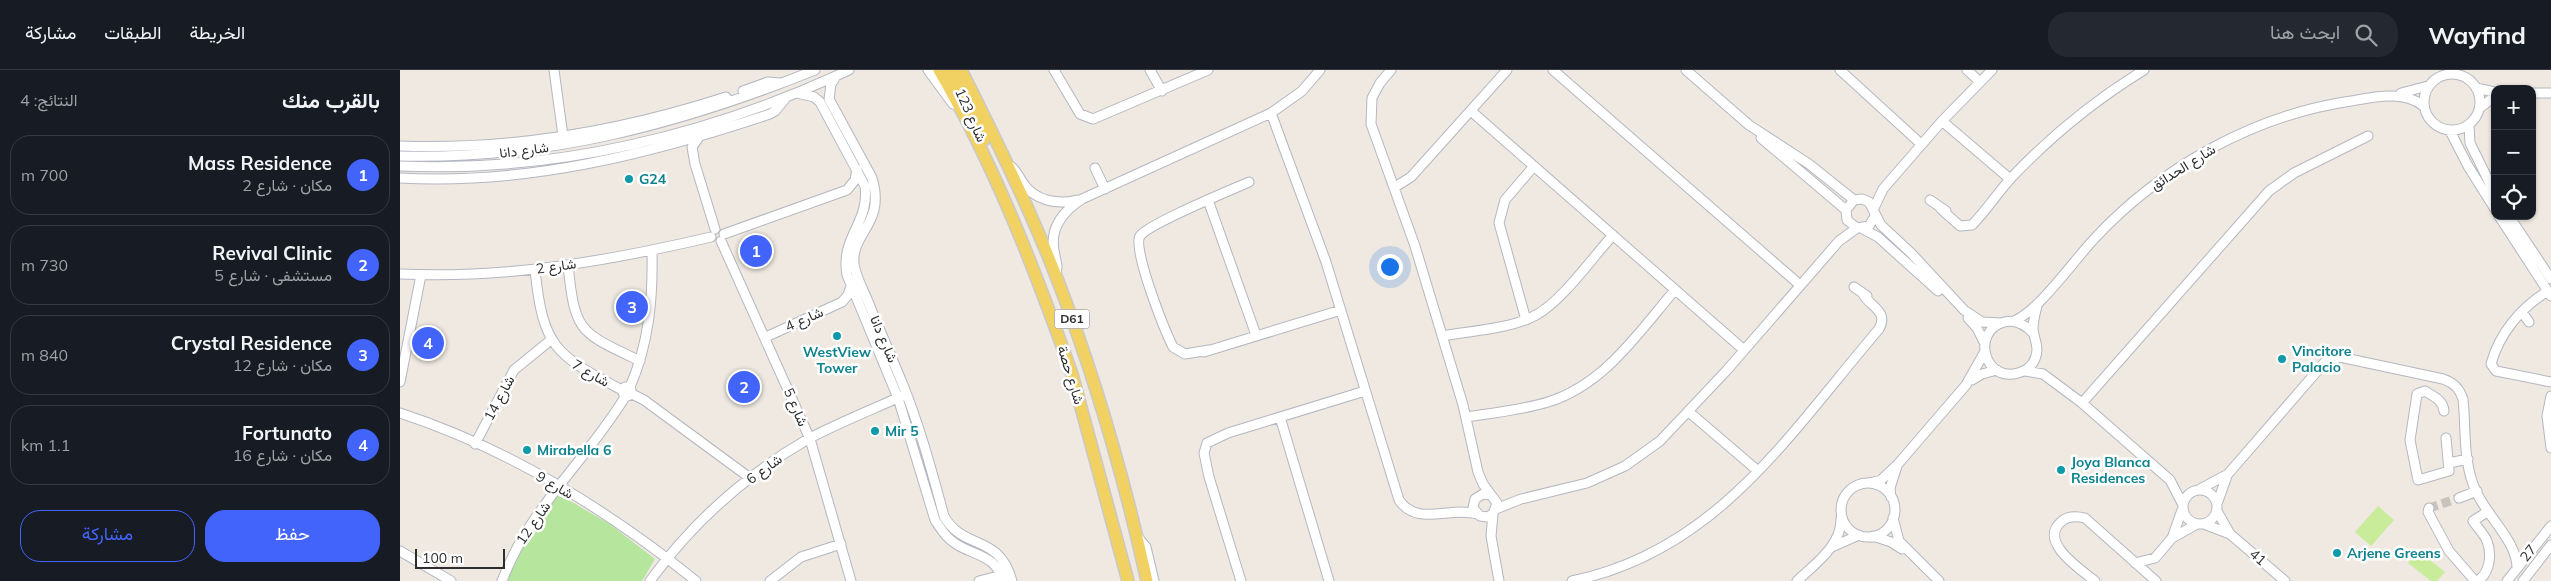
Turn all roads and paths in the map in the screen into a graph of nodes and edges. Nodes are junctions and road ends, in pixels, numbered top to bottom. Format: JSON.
{"nodes":[{"id":1,"x":554,"y":70,"type":"edge"},
{"id":2,"x":815,"y":70,"type":"edge"},
{"id":3,"x":849,"y":70,"type":"edge"},
{"id":4,"x":928,"y":70,"type":"edge"},
{"id":5,"x":939,"y":70,"type":"edge"},
{"id":6,"x":950,"y":70,"type":"edge"},
{"id":7,"x":961,"y":70,"type":"edge"},
{"id":8,"x":1054,"y":70,"type":"edge"},
{"id":9,"x":1150,"y":70,"type":"edge"},
{"id":10,"x":1208,"y":70,"type":"edge"},
{"id":11,"x":1320,"y":70,"type":"edge"},
{"id":12,"x":1391,"y":70,"type":"edge"},
{"id":13,"x":1507,"y":70,"type":"edge"},
{"id":14,"x":1553,"y":70,"type":"edge"},
{"id":15,"x":1835,"y":70,"type":"edge"},
{"id":16,"x":1840,"y":70,"type":"edge"},
{"id":17,"x":1966,"y":70,"type":"edge"},
{"id":18,"x":1992,"y":70,"type":"edge"},
{"id":19,"x":2144,"y":70,"type":"edge"},
{"id":20,"x":2439,"y":70,"type":"edge"},
{"id":21,"x":1689,"y":71,"type":"edge"},
{"id":22,"x":2455,"y":72,"type":"edge"},
{"id":23,"x":836,"y":76,"type":"junction"},
{"id":24,"x":1846,"y":78,"type":"junction"},
{"id":25,"x":1980,"y":81,"type":"junction"},
{"id":26,"x":783,"y":83,"type":"junction"},
{"id":27,"x":2431,"y":83,"type":"junction"},
{"id":28,"x":2476,"y":88,"type":"junction"},
{"id":29,"x":1162,"y":91,"type":"junction"},
{"id":30,"x":2491,"y":91,"type":"edge"},
{"id":31,"x":797,"y":93,"type":"junction"},
{"id":32,"x":2536,"y":93,"type":"edge"},
{"id":33,"x":2551,"y":93,"type":"edge"},
{"id":34,"x":786,"y":98,"type":"junction"},
{"id":35,"x":2367,"y":99,"type":"junction"},
{"id":36,"x":2491,"y":99,"type":"edge"},
{"id":37,"x":736,"y":100,"type":"junction"},
{"id":38,"x":2423,"y":106,"type":"junction"},
{"id":39,"x":2480,"y":108,"type":"junction"},
{"id":40,"x":1470,"y":111,"type":"junction"},
{"id":41,"x":1271,"y":113,"type":"junction"},
{"id":42,"x":966,"y":116,"type":"junction"},
{"id":43,"x":1942,"y":121,"type":"junction"},
{"id":44,"x":1749,"y":125,"type":"junction"},
{"id":45,"x":2469,"y":125,"type":"junction"},
{"id":46,"x":2450,"y":131,"type":"junction"},
{"id":47,"x":563,"y":136,"type":"junction"},
{"id":48,"x":2368,"y":136,"type":"dead end"},
{"id":49,"x":686,"y":137,"type":"junction"},
{"id":50,"x":699,"y":137,"type":"junction"},
{"id":51,"x":631,"y":144,"type":"junction"},
{"id":52,"x":848,"y":144,"type":"junction"},
{"id":53,"x":1921,"y":144,"type":"junction"},
{"id":54,"x":400,"y":146,"type":"edge"},
{"id":55,"x":400,"y":156,"type":"edge"},
{"id":56,"x":608,"y":161,"type":"junction"},
{"id":57,"x":988,"y":161,"type":"junction"},
{"id":58,"x":694,"y":163,"type":"junction"},
{"id":59,"x":1008,"y":164,"type":"junction"},
{"id":60,"x":400,"y":166,"type":"edge"},
{"id":61,"x":1534,"y":166,"type":"junction"},
{"id":62,"x":857,"y":168,"type":"junction"},
{"id":63,"x":1095,"y":168,"type":"dead end"},
{"id":64,"x":400,"y":178,"type":"edge"},
{"id":65,"x":2010,"y":179,"type":"junction"},
{"id":66,"x":1249,"y":182,"type":"dead end"},
{"id":67,"x":2491,"y":186,"type":"edge"},
{"id":68,"x":1395,"y":187,"type":"junction"},
{"id":69,"x":1104,"y":189,"type":"junction"},
{"id":70,"x":1883,"y":189,"type":"junction"},
{"id":71,"x":847,"y":190,"type":"junction"},
{"id":72,"x":866,"y":197,"type":"junction"},
{"id":73,"x":1082,"y":199,"type":"junction"},
{"id":74,"x":1208,"y":200,"type":"junction"},
{"id":75,"x":1854,"y":200,"type":"junction"},
{"id":76,"x":1866,"y":200,"type":"junction"},
{"id":77,"x":1930,"y":200,"type":"dead end"},
{"id":78,"x":2491,"y":203,"type":"edge"},
{"id":79,"x":1846,"y":210,"type":"junction"},
{"id":80,"x":1874,"y":212,"type":"junction"},
{"id":81,"x":1847,"y":220,"type":"junction"},
{"id":82,"x":2502,"y":220,"type":"edge"},
{"id":83,"x":2513,"y":220,"type":"edge"},
{"id":84,"x":1859,"y":228,"type":"junction"},
{"id":85,"x":713,"y":233,"type":"junction"},
{"id":86,"x":1613,"y":235,"type":"junction"},
{"id":87,"x":722,"y":238,"type":"junction"},
{"id":88,"x":1839,"y":241,"type":"junction"},
{"id":89,"x":652,"y":251,"type":"junction"},
{"id":90,"x":568,"y":265,"type":"junction"},
{"id":91,"x":535,"y":270,"type":"junction"},
{"id":92,"x":400,"y":274,"type":"edge"},
{"id":93,"x":1056,"y":274,"type":"junction"},
{"id":94,"x":421,"y":275,"type":"junction"},
{"id":95,"x":2551,"y":279,"type":"edge"},
{"id":96,"x":1800,"y":285,"type":"junction"},
{"id":97,"x":851,"y":286,"type":"junction"},
{"id":98,"x":1854,"y":287,"type":"dead end"},
{"id":99,"x":1675,"y":290,"type":"junction"},
{"id":100,"x":2550,"y":294,"type":"edge"},
{"id":101,"x":842,"y":302,"type":"junction"},
{"id":102,"x":2040,"y":302,"type":"junction"},
{"id":103,"x":860,"y":306,"type":"junction"},
{"id":104,"x":1341,"y":310,"type":"junction"},
{"id":105,"x":2522,"y":312,"type":"junction"},
{"id":106,"x":1526,"y":320,"type":"junction"},
{"id":107,"x":2014,"y":321,"type":"junction"},
{"id":108,"x":2529,"y":322,"type":"dead end"},
{"id":109,"x":2001,"y":323,"type":"junction"},
{"id":110,"x":2034,"y":334,"type":"junction"},
{"id":111,"x":1256,"y":335,"type":"junction"},
{"id":112,"x":766,"y":336,"type":"junction"},
{"id":113,"x":1442,"y":336,"type":"junction"},
{"id":114,"x":552,"y":338,"type":"junction"},
{"id":115,"x":1984,"y":342,"type":"junction"},
{"id":116,"x":1744,"y":350,"type":"junction"},
{"id":117,"x":1984,"y":353,"type":"junction"},
{"id":118,"x":2037,"y":353,"type":"junction"},
{"id":119,"x":640,"y":361,"type":"junction"},
{"id":120,"x":1996,"y":370,"type":"junction"},
{"id":121,"x":2025,"y":371,"type":"junction"},
{"id":122,"x":2049,"y":377,"type":"junction"},
{"id":123,"x":400,"y":382,"type":"edge"},
{"id":124,"x":2551,"y":382,"type":"edge"},
{"id":125,"x":1966,"y":385,"type":"junction"},
{"id":126,"x":1365,"y":391,"type":"junction"},
{"id":127,"x":627,"y":392,"type":"junction"},
{"id":128,"x":907,"y":394,"type":"junction"},
{"id":129,"x":2551,"y":396,"type":"edge"},
{"id":130,"x":898,"y":398,"type":"junction"},
{"id":131,"x":2082,"y":403,"type":"junction"},
{"id":132,"x":2444,"y":411,"type":"dead end"},
{"id":133,"x":1689,"y":412,"type":"junction"},
{"id":134,"x":400,"y":413,"type":"edge"},
{"id":135,"x":1280,"y":417,"type":"junction"},
{"id":136,"x":1466,"y":417,"type":"junction"},
{"id":137,"x":810,"y":438,"type":"junction"},
{"id":138,"x":2446,"y":438,"type":"dead end"},
{"id":139,"x":475,"y":444,"type":"junction"},
{"id":140,"x":2551,"y":448,"type":"edge"},
{"id":141,"x":2468,"y":459,"type":"junction"},
{"id":142,"x":2449,"y":463,"type":"junction"},
{"id":143,"x":1898,"y":464,"type":"junction"},
{"id":144,"x":1758,"y":471,"type":"junction"},
{"id":145,"x":1478,"y":472,"type":"junction"},
{"id":146,"x":2228,"y":474,"type":"junction"},
{"id":147,"x":750,"y":478,"type":"junction"},
{"id":148,"x":2170,"y":480,"type":"junction"},
{"id":149,"x":1869,"y":484,"type":"junction"},
{"id":150,"x":559,"y":487,"type":"junction"},
{"id":151,"x":2198,"y":489,"type":"junction"},
{"id":152,"x":2476,"y":491,"type":"junction"},
{"id":153,"x":1492,"y":496,"type":"junction"},
{"id":154,"x":1891,"y":497,"type":"junction"},
{"id":155,"x":2459,"y":498,"type":"tunnel mouth"},
{"id":156,"x":1475,"y":499,"type":"junction"},
{"id":157,"x":1521,"y":499,"type":"junction"},
{"id":158,"x":2182,"y":507,"type":"junction"},
{"id":159,"x":2217,"y":508,"type":"junction"},
{"id":160,"x":2429,"y":508,"type":"dead end"},
{"id":161,"x":1450,"y":511,"type":"junction"},
{"id":162,"x":1495,"y":511,"type":"junction"},
{"id":163,"x":2487,"y":512,"type":"junction"},
{"id":164,"x":1478,"y":515,"type":"junction"},
{"id":165,"x":1841,"y":515,"type":"junction"},
{"id":166,"x":1893,"y":518,"type":"junction"},
{"id":167,"x":2200,"y":524,"type":"junction"},
{"id":168,"x":2551,"y":526,"type":"edge"},
{"id":169,"x":2230,"y":534,"type":"junction"},
{"id":170,"x":1859,"y":535,"type":"junction"},
{"id":171,"x":1137,"y":536,"type":"junction"},
{"id":172,"x":1491,"y":536,"type":"junction"},
{"id":173,"x":1873,"y":536,"type":"junction"},
{"id":174,"x":2172,"y":538,"type":"junction"},
{"id":175,"x":2511,"y":543,"type":"junction"},
{"id":176,"x":841,"y":544,"type":"junction"},
{"id":177,"x":2534,"y":546,"type":"junction"},
{"id":178,"x":2551,"y":546,"type":"edge"},
{"id":179,"x":1832,"y":547,"type":"junction"},
{"id":180,"x":400,"y":551,"type":"edge"},
{"id":181,"x":1910,"y":555,"type":"junction"},
{"id":182,"x":667,"y":558,"type":"junction"},
{"id":183,"x":2155,"y":558,"type":"junction"},
{"id":184,"x":2135,"y":563,"type":"junction"},
{"id":185,"x":2517,"y":568,"type":"junction"},
{"id":186,"x":1006,"y":577,"type":"edge"},
{"id":187,"x":2154,"y":579,"type":"edge"},
{"id":188,"x":451,"y":581,"type":"edge"},
{"id":189,"x":502,"y":581,"type":"edge"},
{"id":190,"x":650,"y":581,"type":"edge"},
{"id":191,"x":696,"y":581,"type":"edge"},
{"id":192,"x":770,"y":581,"type":"edge"},
{"id":193,"x":851,"y":581,"type":"edge"},
{"id":194,"x":979,"y":581,"type":"edge"},
{"id":195,"x":1128,"y":581,"type":"edge"},
{"id":196,"x":1147,"y":581,"type":"edge"},
{"id":197,"x":1154,"y":581,"type":"edge"},
{"id":198,"x":1240,"y":581,"type":"edge"},
{"id":199,"x":1329,"y":581,"type":"edge"},
{"id":200,"x":1499,"y":581,"type":"edge"},
{"id":201,"x":1572,"y":581,"type":"edge"},
{"id":202,"x":1797,"y":581,"type":"edge"},
{"id":203,"x":1939,"y":581,"type":"edge"},
{"id":204,"x":2094,"y":581,"type":"edge"},
{"id":205,"x":2285,"y":581,"type":"edge"},
{"id":206,"x":2476,"y":581,"type":"edge"},
{"id":207,"x":2507,"y":581,"type":"edge"},
{"id":208,"x":2523,"y":581,"type":"edge"}],
"edges":[{"from":1,"to":47,"type":"street"},
{"from":2,"to":26,"type":"street","name":"شارع دانا"},
{"from":3,"to":23,"type":"street","name":"شارع دانا"},
{"from":4,"to":42,"type":"street"},
{"from":5,"to":42,"type":"main road","name":"شارع حصة","number":"D61"},
{"from":6,"to":57,"type":"main road","name":"شارع 123"},
{"from":7,"to":59,"type":"main road","name":"شارع حصة","number":"D61"},
{"from":8,"to":29,"type":"street"},
{"from":9,"to":29,"type":"street"},
{"from":10,"to":29,"type":"street"},
{"from":11,"to":41,"type":"street"},
{"from":12,"to":68,"type":"street"},
{"from":13,"to":40,"type":"street"},
{"from":14,"to":96,"type":"street"},
{"from":15,"to":24,"type":"street"},
{"from":16,"to":24,"type":"street"},
{"from":17,"to":25,"type":"street"},
{"from":18,"to":25,"type":"street"},
{"from":19,"to":65,"type":"street"},
{"from":20,"to":27,"type":"street"},
{"from":21,"to":44,"type":"street"},
{"from":22,"to":27,"type":"street"},
{"from":22,"to":28,"type":"street"},
{"from":23,"to":31,"type":"street","name":"شارع دانا"},
{"from":23,"to":52,"type":"street","name":"شارع دانا"},
{"from":24,"to":53,"type":"street"},
{"from":25,"to":43,"type":"street"},
{"from":26,"to":37,"type":"street","name":"شارع دانا"},
{"from":26,"to":47,"type":"street"},
{"from":27,"to":35,"type":"street"},
{"from":27,"to":38,"type":"street"},
{"from":28,"to":30,"type":"street"},
{"from":28,"to":39,"type":"street"},
{"from":31,"to":34,"type":"street","name":"شارع دانا"},
{"from":31,"to":52,"type":"street","name":"شارع دانا"},
{"from":32,"to":33,"type":"street"},
{"from":34,"to":49,"type":"street","name":"شارع دانا"},
{"from":34,"to":50,"type":"street"},
{"from":35,"to":38,"type":"street"},
{"from":35,"to":102,"type":"street","name":"شارع الحدائق"},
{"from":36,"to":39,"type":"street"},
{"from":37,"to":49,"type":"street"},
{"from":37,"to":55,"type":"street","name":"شارع دانا"},
{"from":38,"to":46,"type":"street"},
{"from":39,"to":45,"type":"street"},
{"from":40,"to":61,"type":"street"},
{"from":40,"to":68,"type":"street"},
{"from":41,"to":69,"type":"street"},
{"from":41,"to":104,"type":"street"},
{"from":42,"to":57,"type":"main road","name":"شارع حصة","number":"D61"},
{"from":43,"to":53,"type":"street"},
{"from":43,"to":65,"type":"street"},
{"from":44,"to":75,"type":"street"},
{"from":44,"to":79,"type":"street"},
{"from":45,"to":46,"type":"street"},
{"from":45,"to":67,"type":"street"},
{"from":46,"to":78,"type":"street"},
{"from":47,"to":54,"type":"street"},
{"from":48,"to":131,"type":"street"},
{"from":49,"to":50,"type":"street"},
{"from":49,"to":51,"type":"street","name":"شارع دانا"},
{"from":49,"to":56,"type":"street"},
{"from":49,"to":58,"type":"street"},
{"from":50,"to":58,"type":"street"},
{"from":51,"to":56,"type":"street"},
{"from":51,"to":60,"type":"street","name":"شارع دانا"},
{"from":52,"to":62,"type":"street","name":"شارع دانا"},
{"from":52,"to":128,"type":"street","name":"شارع دانا"},
{"from":53,"to":70,"type":"street"},
{"from":56,"to":64,"type":"street"},
{"from":57,"to":195,"type":"main road","name":"شارع حصة","number":"D61"},
{"from":58,"to":85,"type":"street"},
{"from":59,"to":73,"type":"street"},
{"from":59,"to":93,"type":"main road","name":"شارع حصة","number":"D61"},
{"from":61,"to":86,"type":"street"},
{"from":61,"to":106,"type":"street"},
{"from":62,"to":71,"type":"street"},
{"from":62,"to":72,"type":"street","name":"شارع دانا"},
{"from":63,"to":69,"type":"street"},
{"from":65,"to":77,"type":"street"},
{"from":66,"to":74,"type":"street"},
{"from":68,"to":113,"type":"street"},
{"from":69,"to":73,"type":"street"},
{"from":70,"to":76,"type":"street"},
{"from":70,"to":80,"type":"street"},
{"from":71,"to":72,"type":"street"},
{"from":71,"to":87,"type":"street"},
{"from":72,"to":97,"type":"street","name":"شارع دانا"},
{"from":73,"to":93,"type":"street"},
{"from":74,"to":111,"type":"street"},
{"from":74,"to":111,"type":"street"},
{"from":75,"to":76,"type":"street"},
{"from":75,"to":79,"type":"street"},
{"from":76,"to":80,"type":"street"},
{"from":79,"to":81,"type":"street"},
{"from":80,"to":84,"type":"street"},
{"from":80,"to":109,"type":"street"},
{"from":81,"to":84,"type":"street"},
{"from":81,"to":88,"type":"street"},
{"from":82,"to":100,"type":"street"},
{"from":83,"to":95,"type":"street"},
{"from":84,"to":88,"type":"street"},
{"from":84,"to":115,"type":"street"},
{"from":85,"to":87,"type":"street"},
{"from":85,"to":89,"type":"street","name":"شارع 2"},
{"from":86,"to":99,"type":"street"},
{"from":86,"to":106,"type":"street"},
{"from":87,"to":112,"type":"street","name":"شارع 5"},
{"from":88,"to":96,"type":"street"},
{"from":89,"to":90,"type":"street","name":"شارع 2"},
{"from":89,"to":119,"type":"street","name":"شارع 12"},
{"from":90,"to":91,"type":"street","name":"شارع 2"},
{"from":90,"to":119,"type":"street"},
{"from":91,"to":94,"type":"street","name":"شارع 2"},
{"from":91,"to":114,"type":"street","name":"شارع 7"},
{"from":92,"to":94,"type":"street","name":"شارع 2"},
{"from":93,"to":171,"type":"main road","name":"شارع حصة","number":"D61"},
{"from":94,"to":123,"type":"street"},
{"from":96,"to":116,"type":"street"},
{"from":97,"to":101,"type":"street"},
{"from":97,"to":103,"type":"street","name":"شارع دانا"},
{"from":98,"to":144,"type":"street"},
{"from":99,"to":116,"type":"street"},
{"from":99,"to":136,"type":"street"},
{"from":100,"to":105,"type":"street"},
{"from":101,"to":103,"type":"street"},
{"from":101,"to":112,"type":"street","name":"شارع 4"},
{"from":102,"to":107,"type":"street"},
{"from":102,"to":110,"type":"street"},
{"from":103,"to":130,"type":"street","name":"شارع دانا"},
{"from":104,"to":111,"type":"street"},
{"from":104,"to":126,"type":"street"},
{"from":105,"to":108,"type":"street"},
{"from":105,"to":124,"type":"street"},
{"from":106,"to":113,"type":"street"},
{"from":107,"to":109,"type":"street"},
{"from":107,"to":110,"type":"street"},
{"from":109,"to":115,"type":"street"},
{"from":110,"to":118,"type":"street"},
{"from":112,"to":137,"type":"street","name":"شارع 5"},
{"from":113,"to":136,"type":"street"},
{"from":114,"to":127,"type":"street","name":"شارع 7"},
{"from":114,"to":139,"type":"street","name":"شارع 14"},
{"from":115,"to":117,"type":"street"},
{"from":116,"to":133,"type":"street"},
{"from":117,"to":120,"type":"street"},
{"from":117,"to":125,"type":"street"},
{"from":118,"to":121,"type":"street"},
{"from":118,"to":122,"type":"street"},
{"from":119,"to":127,"type":"street","name":"شارع 12"},
{"from":120,"to":121,"type":"street"},
{"from":120,"to":125,"type":"street"},
{"from":121,"to":122,"type":"street"},
{"from":122,"to":131,"type":"street"},
{"from":125,"to":143,"type":"street"},
{"from":126,"to":135,"type":"street"},
{"from":126,"to":161,"type":"street"},
{"from":127,"to":147,"type":"street","name":"شارع 7"},
{"from":127,"to":150,"type":"street","name":"شارع 12"},
{"from":128,"to":130,"type":"street","name":"شارع 6"},
{"from":128,"to":186,"type":"street","name":"شارع دانا"},
{"from":129,"to":140,"type":"street"},
{"from":130,"to":137,"type":"street","name":"شارع 6"},
{"from":130,"to":186,"type":"street","name":"شارع دانا"},
{"from":131,"to":148,"type":"street"},
{"from":132,"to":142,"type":"street"},
{"from":133,"to":144,"type":"street"},
{"from":133,"to":157,"type":"street"},
{"from":134,"to":139,"type":"street","name":"شارع 9"},
{"from":135,"to":198,"type":"street"},
{"from":135,"to":199,"type":"street"},
{"from":136,"to":145,"type":"street"},
{"from":137,"to":147,"type":"street","name":"شارع 6"},
{"from":137,"to":176,"type":"street","name":"شارع 5"},
{"from":138,"to":142,"type":"street"},
{"from":139,"to":150,"type":"street","name":"شارع 9"},
{"from":141,"to":142,"type":"street"},
{"from":141,"to":146,"type":"street"},
{"from":141,"to":152,"type":"street"},
{"from":143,"to":149,"type":"street"},
{"from":143,"to":154,"type":"street"},
{"from":144,"to":201,"type":"street"},
{"from":145,"to":153,"type":"street"},
{"from":145,"to":156,"type":"street"},
{"from":146,"to":151,"type":"street"},
{"from":146,"to":159,"type":"street"},
{"from":147,"to":182,"type":"street","name":"شارع 6"},
{"from":148,"to":151,"type":"street"},
{"from":148,"to":158,"type":"street"},
{"from":149,"to":154,"type":"street"},
{"from":149,"to":165,"type":"street"},
{"from":150,"to":182,"type":"street","name":"شارع 9"},
{"from":150,"to":189,"type":"street","name":"شارع 12"},
{"from":151,"to":158,"type":"street"},
{"from":151,"to":159,"type":"street"},
{"from":152,"to":155,"type":"street"},
{"from":152,"to":163,"type":"street"},
{"from":153,"to":156,"type":"street"},
{"from":153,"to":157,"type":"street"},
{"from":153,"to":162,"type":"street"},
{"from":154,"to":166,"type":"street"},
{"from":156,"to":161,"type":"street"},
{"from":156,"to":164,"type":"street"},
{"from":157,"to":162,"type":"street"},
{"from":158,"to":167,"type":"street"},
{"from":158,"to":174,"type":"street"},
{"from":159,"to":167,"type":"street"},
{"from":159,"to":169,"type":"street"},
{"from":160,"to":206,"type":"street"},
{"from":161,"to":164,"type":"street"},
{"from":162,"to":164,"type":"street"},
{"from":162,"to":172,"type":"street"},
{"from":163,"to":175,"type":"street"},
{"from":163,"to":206,"type":"street"},
{"from":164,"to":172,"type":"street"},
{"from":165,"to":170,"type":"street"},
{"from":165,"to":179,"type":"street"},
{"from":166,"to":173,"type":"street"},
{"from":166,"to":181,"type":"street"},
{"from":167,"to":169,"type":"street"},
{"from":167,"to":174,"type":"street"},
{"from":168,"to":177,"type":"street","name":"27"},
{"from":169,"to":205,"type":"street","name":"41"},
{"from":170,"to":173,"type":"street"},
{"from":170,"to":179,"type":"street"},
{"from":171,"to":196,"type":"main road","name":"شارع حصة","number":"D61"},
{"from":171,"to":197,"type":"street"},
{"from":172,"to":200,"type":"street"},
{"from":173,"to":181,"type":"street"},
{"from":174,"to":183,"type":"street"},
{"from":175,"to":177,"type":"street"},
{"from":175,"to":185,"type":"street"},
{"from":176,"to":192,"type":"street"},
{"from":176,"to":193,"type":"street","name":"شارع 5"},
{"from":177,"to":185,"type":"street","name":"27"},
{"from":178,"to":208,"type":"street","name":"27"},
{"from":179,"to":202,"type":"street"},
{"from":180,"to":188,"type":"street"},
{"from":181,"to":203,"type":"street"},
{"from":182,"to":190,"type":"street","name":"شارع 6"},
{"from":182,"to":191,"type":"street","name":"شارع 9"},
{"from":183,"to":184,"type":"street"},
{"from":183,"to":187,"type":"street"},
{"from":184,"to":187,"type":"street"},
{"from":184,"to":204,"type":"street"},
{"from":185,"to":207,"type":"street","name":"27"},
{"from":186,"to":194,"type":"street"}]}
